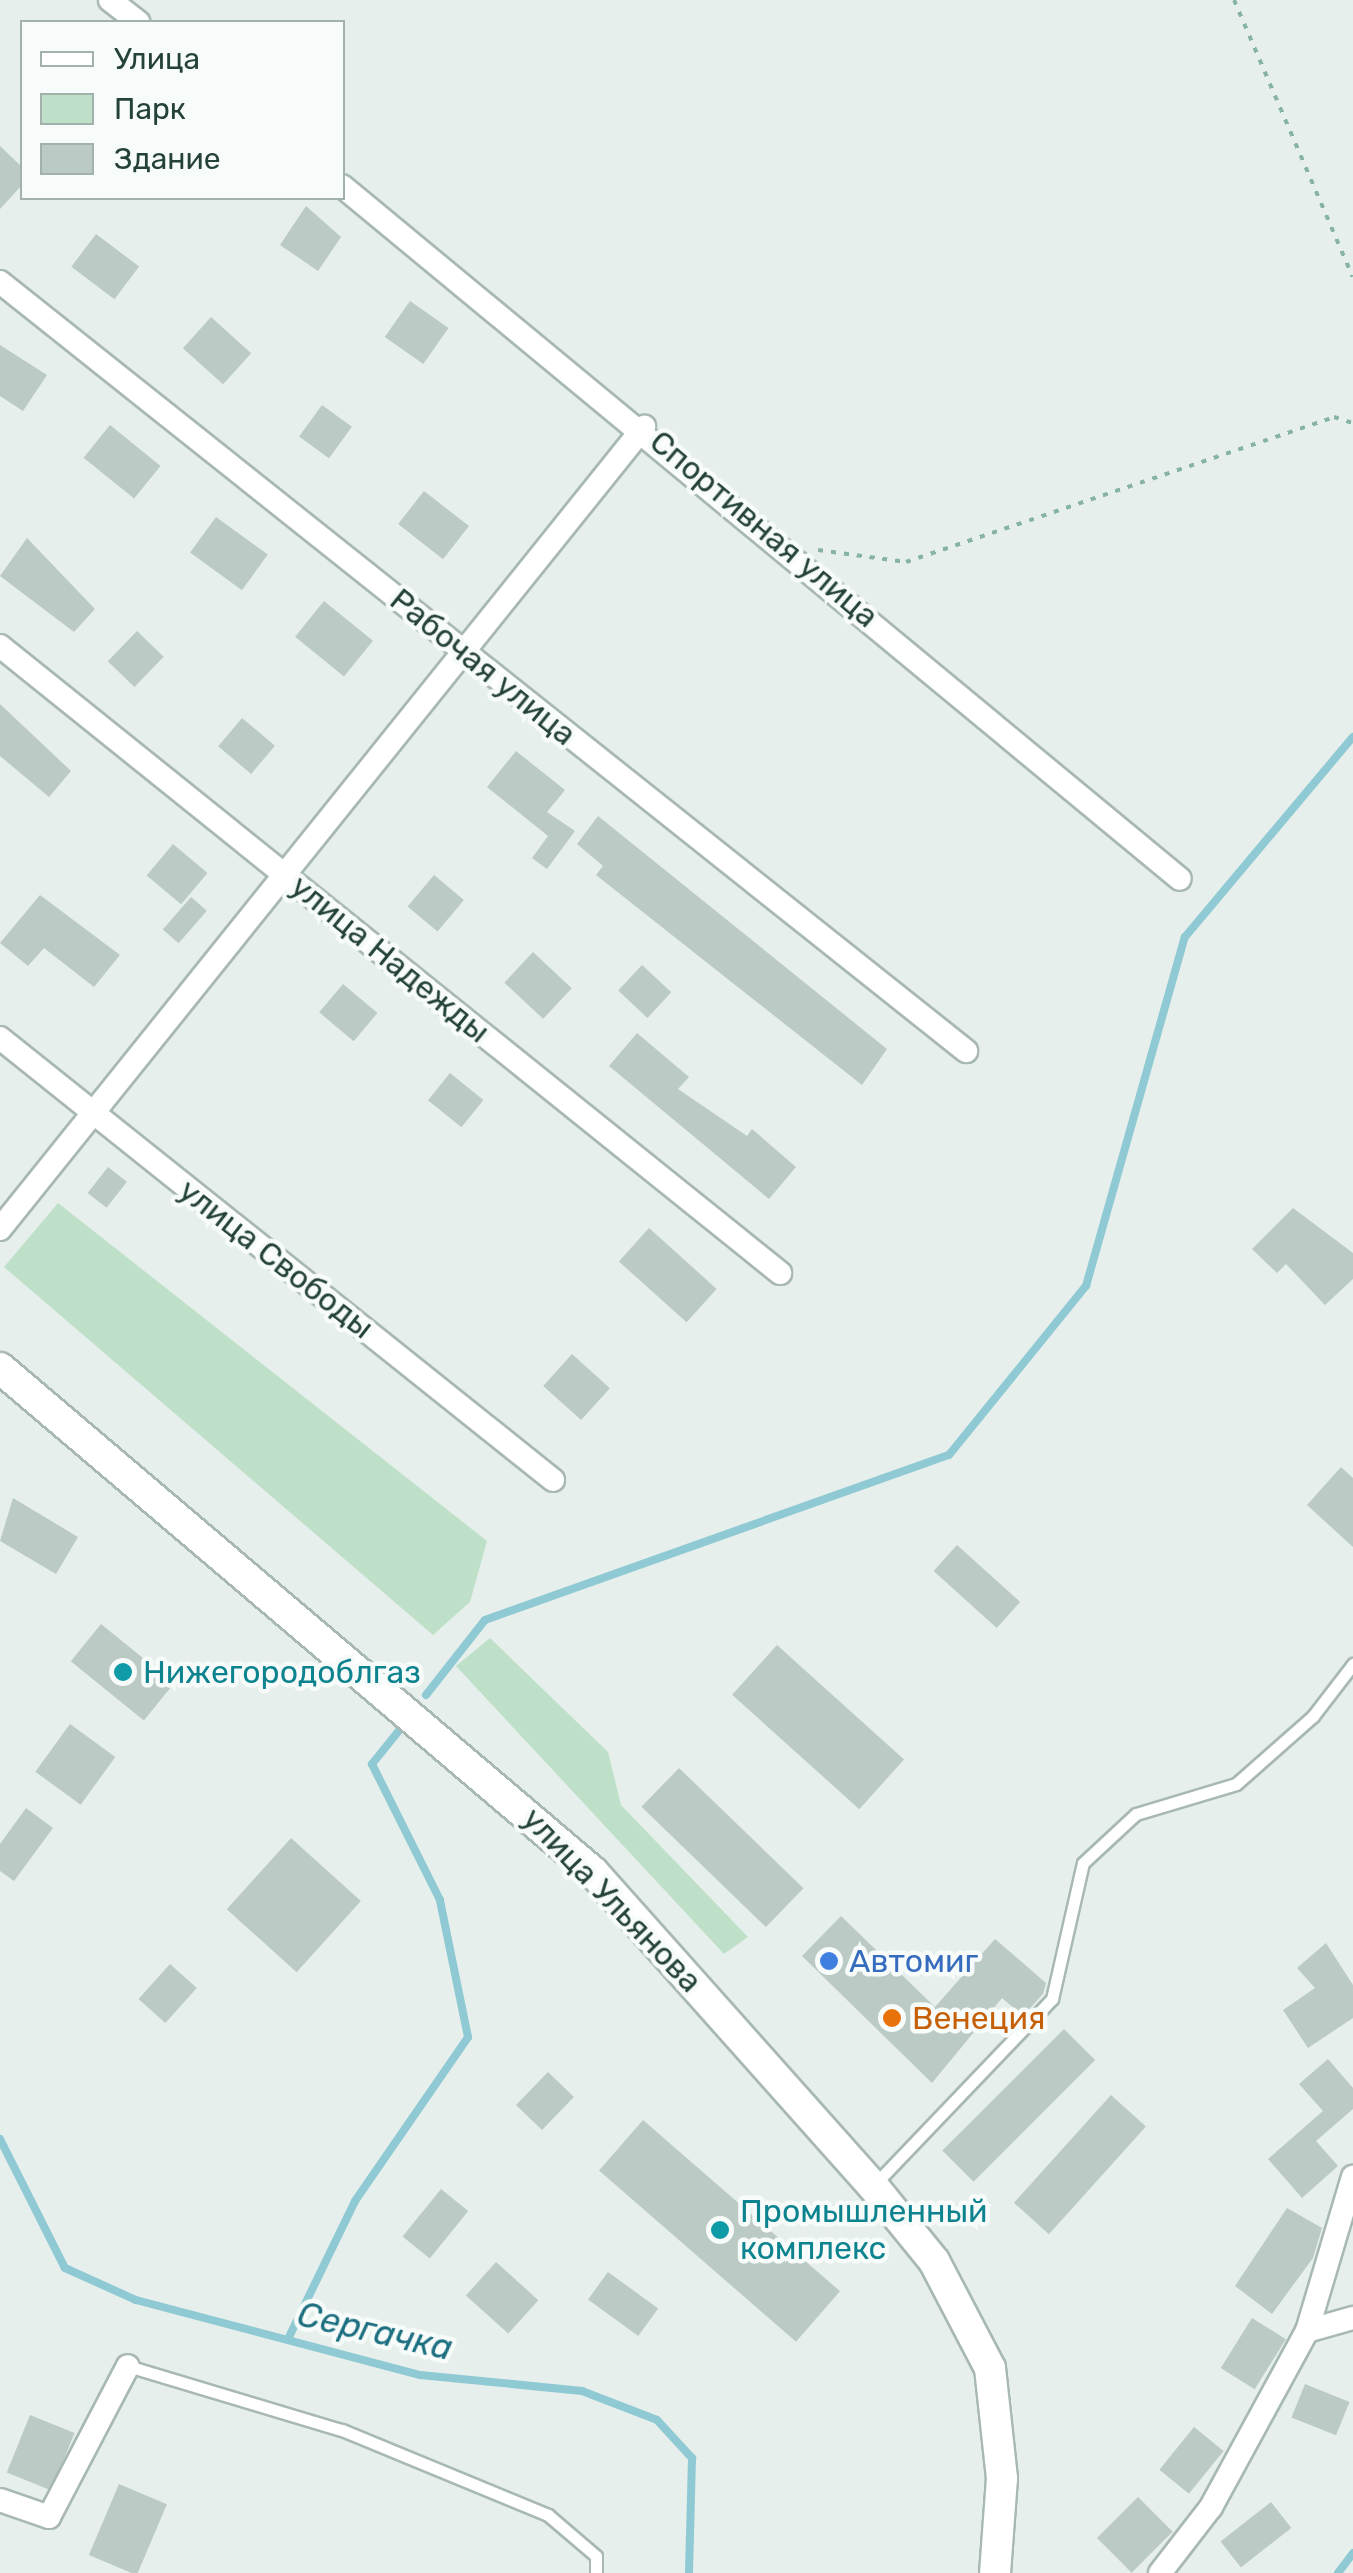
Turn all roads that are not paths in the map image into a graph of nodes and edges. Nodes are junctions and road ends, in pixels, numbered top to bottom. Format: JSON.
{"nodes":[{"id":1,"x":110,"y":0,"type":"edge"},
{"id":2,"x":135,"y":20,"type":"edge"},
{"id":3,"x":345,"y":188,"type":"edge"},
{"id":4,"x":0,"y":282,"type":"edge"},
{"id":5,"x":644,"y":428,"type":"junction"},
{"id":6,"x":0,"y":646,"type":"edge"},
{"id":7,"x":464,"y":652,"type":"junction"},
{"id":8,"x":285,"y":875,"type":"junction"},
{"id":9,"x":1180,"y":879,"type":"dead end"},
{"id":10,"x":0,"y":1038,"type":"edge"},
{"id":11,"x":966,"y":1052,"type":"dead end"},
{"id":12,"x":93,"y":1114,"type":"junction"},
{"id":13,"x":0,"y":1230,"type":"edge"},
{"id":14,"x":780,"y":1273,"type":"dead end"},
{"id":15,"x":0,"y":1368,"type":"edge"},
{"id":16,"x":553,"y":1480,"type":"dead end"},
{"id":17,"x":1353,"y":1664,"type":"edge"},
{"id":18,"x":1353,"y":2176,"type":"edge"},
{"id":19,"x":873,"y":2186,"type":"junction"},
{"id":20,"x":1353,"y":2318,"type":"edge"},
{"id":21,"x":1307,"y":2331,"type":"junction"},
{"id":22,"x":128,"y":2366,"type":"joint"},
{"id":23,"x":0,"y":2500,"type":"edge"},
{"id":24,"x":596,"y":2573,"type":"edge"},
{"id":25,"x":995,"y":2573,"type":"edge"},
{"id":26,"x":1160,"y":2573,"type":"edge"}],
"edges":[{"from":1,"to":2,"type":"street"},
{"from":3,"to":5,"type":"street","name":"Спортивная улица"},
{"from":4,"to":7,"type":"street","name":"Рабочая улица"},
{"from":5,"to":7,"type":"street"},
{"from":5,"to":9,"type":"street","name":"Спортивная улица"},
{"from":6,"to":8,"type":"street","name":"улица Надежды"},
{"from":7,"to":8,"type":"street"},
{"from":7,"to":11,"type":"street","name":"Рабочая улица"},
{"from":8,"to":12,"type":"street"},
{"from":8,"to":14,"type":"street","name":"улица Надежды"},
{"from":10,"to":12,"type":"street","name":"улица Свободы"},
{"from":12,"to":13,"type":"street"},
{"from":12,"to":16,"type":"street","name":"улица Свободы"},
{"from":15,"to":19,"type":"main road","name":"улица Ульянова"},
{"from":17,"to":19,"type":"lane"},
{"from":18,"to":21,"type":"street"},
{"from":19,"to":25,"type":"main road","name":"улица Ульянова"},
{"from":20,"to":21,"type":"street"},
{"from":21,"to":26,"type":"street"},
{"from":22,"to":23,"type":"street"},
{"from":22,"to":24,"type":"lane"}]}
